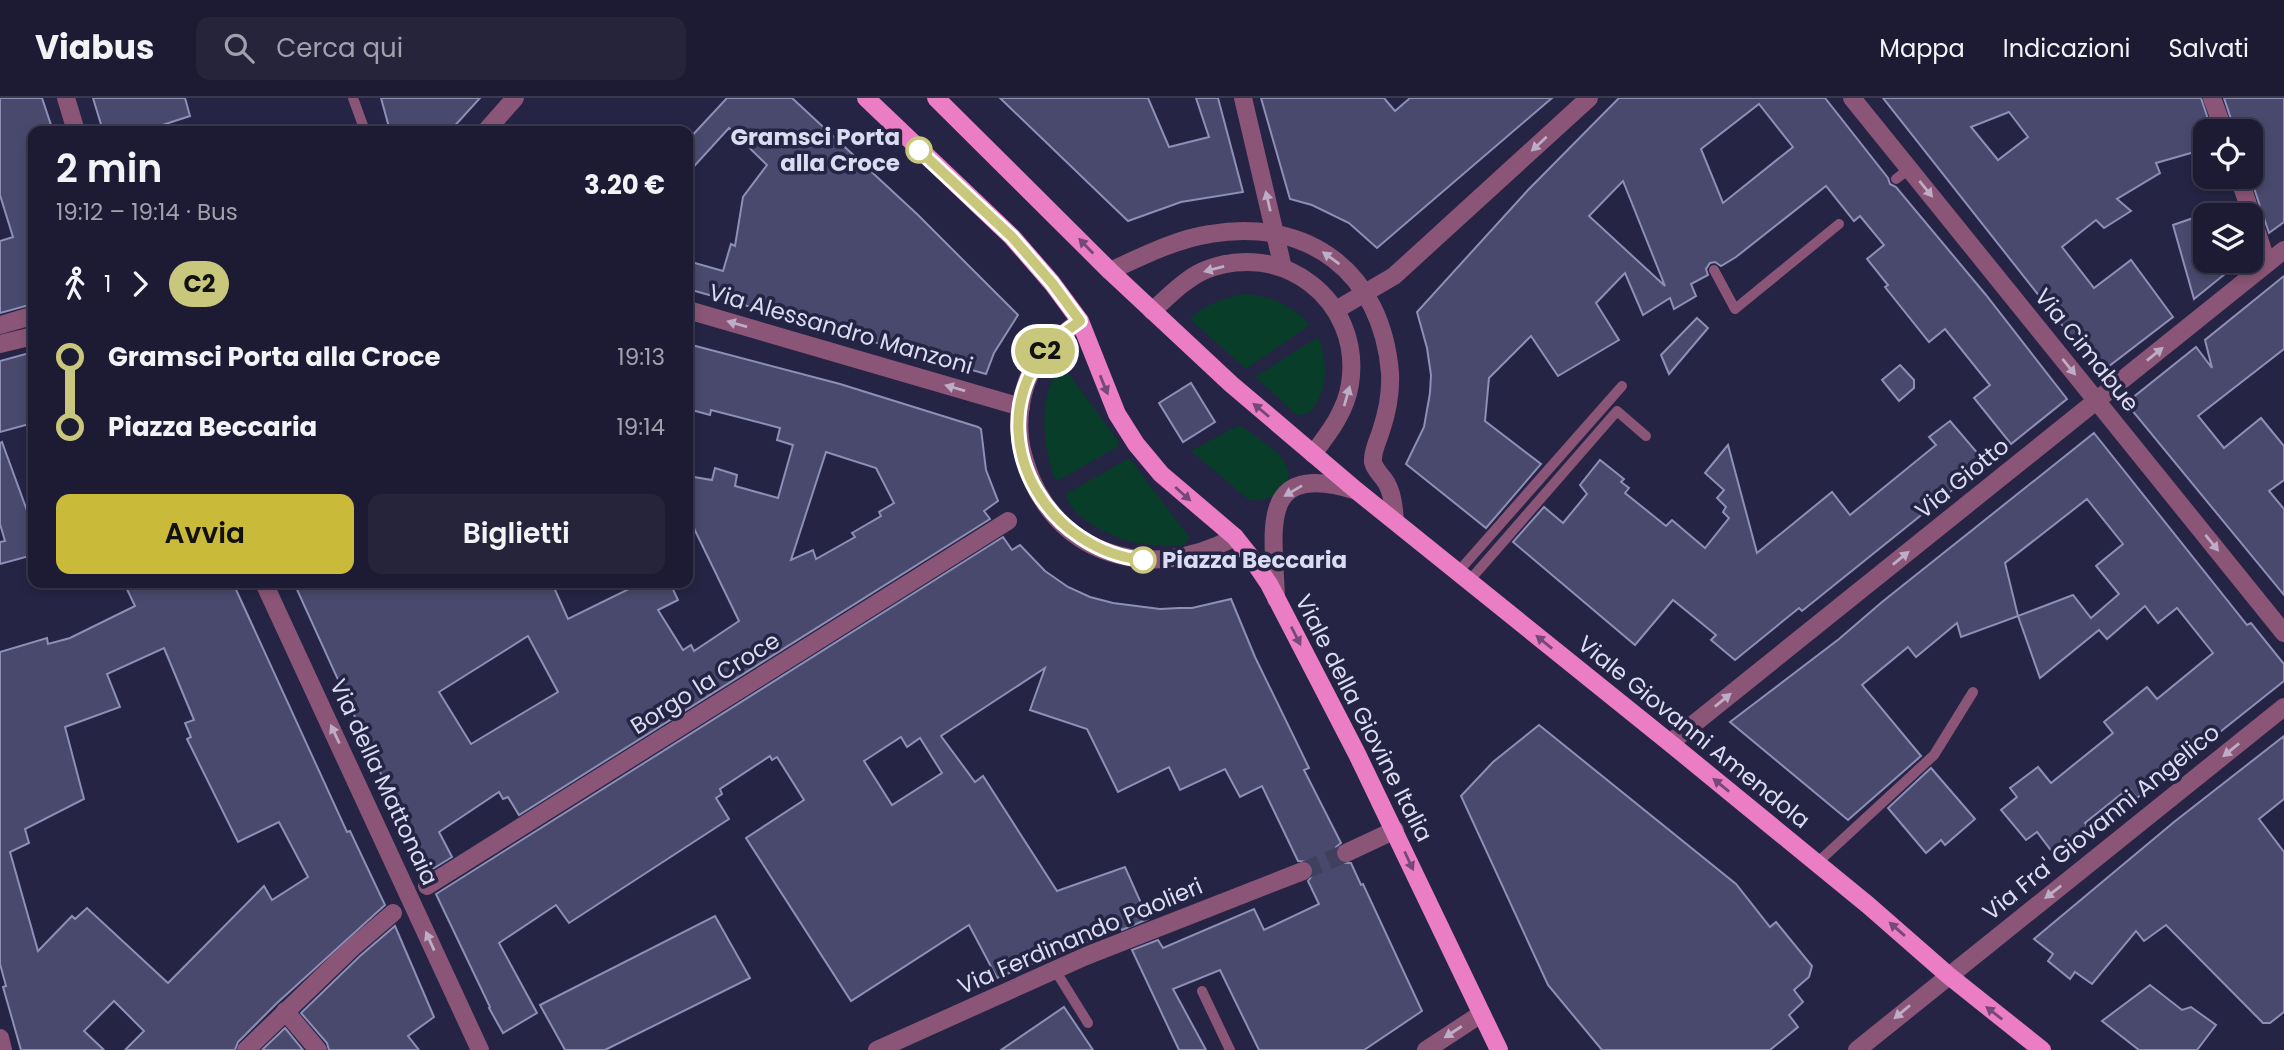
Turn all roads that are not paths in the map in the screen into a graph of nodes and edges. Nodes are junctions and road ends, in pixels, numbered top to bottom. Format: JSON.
{"nodes":[{"id":1,"x":66,"y":98,"type":"edge"},
{"id":2,"x":353,"y":98,"type":"edge"},
{"id":3,"x":515,"y":98,"type":"edge"},
{"id":4,"x":866,"y":98,"type":"edge"},
{"id":5,"x":936,"y":98,"type":"edge"},
{"id":6,"x":1243,"y":98,"type":"edge"},
{"id":7,"x":1589,"y":98,"type":"edge"},
{"id":8,"x":1852,"y":98,"type":"edge"},
{"id":9,"x":2212,"y":98,"type":"edge"},
{"id":10,"x":2220,"y":119,"type":"edge"},
{"id":11,"x":74,"y":126,"type":"edge"},
{"id":12,"x":363,"y":126,"type":"edge"},
{"id":13,"x":490,"y":126,"type":"edge"},
{"id":14,"x":2243,"y":189,"type":"edge"},
{"id":15,"x":1839,"y":224,"type":"dead end"},
{"id":16,"x":1276,"y":233,"type":"junction"},
{"id":17,"x":2284,"y":250,"type":"edge"},
{"id":18,"x":2267,"y":263,"type":"junction"},
{"id":19,"x":1283,"y":268,"type":"junction"},
{"id":20,"x":1714,"y":270,"type":"dead end"},
{"id":21,"x":1110,"y":271,"type":"junction"},
{"id":22,"x":1366,"y":293,"type":"junction"},
{"id":23,"x":1336,"y":310,"type":"junction"},
{"id":24,"x":693,"y":311,"type":"edge"},
{"id":25,"x":1152,"y":311,"type":"junction"},
{"id":26,"x":28,"y":317,"type":"edge"},
{"id":27,"x":1080,"y":321,"type":"junction"},
{"id":28,"x":0,"y":325,"type":"edge"},
{"id":29,"x":28,"y":337,"type":"edge"},
{"id":30,"x":0,"y":344,"type":"edge"},
{"id":31,"x":1622,"y":386,"type":"dead end"},
{"id":32,"x":2096,"y":401,"type":"junction"},
{"id":33,"x":1021,"y":407,"type":"junction"},
{"id":34,"x":1646,"y":436,"type":"dead end"},
{"id":35,"x":1313,"y":454,"type":"junction"},
{"id":36,"x":1357,"y":491,"type":"junction"},
{"id":37,"x":1008,"y":521,"type":"dead end"},
{"id":38,"x":1395,"y":521,"type":"junction"},
{"id":39,"x":1235,"y":537,"type":"junction"},
{"id":40,"x":1464,"y":577,"type":"junction"},
{"id":41,"x":266,"y":588,"type":"edge"},
{"id":42,"x":1276,"y":599,"type":"junction"},
{"id":43,"x":2284,"y":633,"type":"edge"},
{"id":44,"x":1973,"y":692,"type":"dead end"},
{"id":45,"x":2284,"y":707,"type":"edge"},
{"id":46,"x":1670,"y":743,"type":"junction"},
{"id":47,"x":1395,"y":830,"type":"junction"},
{"id":48,"x":1346,"y":853,"type":"tunnel mouth"},
{"id":49,"x":1817,"y":863,"type":"junction"},
{"id":50,"x":1303,"y":871,"type":"tunnel mouth"},
{"id":51,"x":427,"y":886,"type":"dead end"},
{"id":52,"x":393,"y":913,"type":"dead end"},
{"id":53,"x":1055,"y":971,"type":"junction"},
{"id":54,"x":1948,"y":975,"type":"junction"},
{"id":55,"x":1202,"y":991,"type":"dead end"},
{"id":56,"x":285,"y":1011,"type":"junction"},
{"id":57,"x":1481,"y":1014,"type":"junction"},
{"id":58,"x":1088,"y":1023,"type":"dead end"},
{"id":59,"x":0,"y":1038,"type":"edge"},
{"id":60,"x":3,"y":1050,"type":"edge"},
{"id":61,"x":246,"y":1050,"type":"edge"},
{"id":62,"x":318,"y":1050,"type":"edge"},
{"id":63,"x":480,"y":1050,"type":"edge"},
{"id":64,"x":877,"y":1050,"type":"edge"},
{"id":65,"x":1230,"y":1050,"type":"edge"},
{"id":66,"x":1426,"y":1050,"type":"edge"},
{"id":67,"x":1499,"y":1050,"type":"edge"},
{"id":68,"x":1857,"y":1050,"type":"edge"},
{"id":69,"x":2042,"y":1050,"type":"edge"}],
"edges":[{"from":1,"to":11,"type":"street"},
{"from":2,"to":12,"type":"lane"},
{"from":3,"to":13,"type":"street"},
{"from":4,"to":27,"type":"main road","name":"Viale della Giovine Italia"},
{"from":21,"to":5,"type":"main road","name":"Viale Giovanni Amendola","one_way":true},
{"from":16,"to":6,"type":"street","one_way":true},
{"from":7,"to":22,"type":"street","one_way":true},
{"from":8,"to":32,"type":"street","name":"Via Cimabue","one_way":true},
{"from":9,"to":10,"type":"street"},
{"from":14,"to":18,"type":"street"},
{"from":15,"to":20,"type":"lane"},
{"from":16,"to":19,"type":"street"},
{"from":16,"to":21,"type":"street"},
{"from":22,"to":16,"type":"street","one_way":true},
{"from":17,"to":18,"type":"street","name":"Via Giotto"},
{"from":32,"to":18,"type":"street","name":"Via Giotto","one_way":true},
{"from":19,"to":23,"type":"street"},
{"from":19,"to":25,"type":"street","one_way":true},
{"from":21,"to":25,"type":"main road","name":"Viale Giovanni Amendola"},
{"from":22,"to":23,"type":"street"},
{"from":22,"to":38,"type":"street"},
{"from":35,"to":23,"type":"street","one_way":true},
{"from":33,"to":24,"type":"street","name":"Via Alessandro Manzoni","one_way":true},
{"from":35,"to":25,"type":"main road","name":"Viale Giovanni Amendola","one_way":true},
{"from":26,"to":28,"type":"street"},
{"from":27,"to":33,"type":"street"},
{"from":27,"to":39,"type":"main road","name":"Viale della Giovine Italia","one_way":true},
{"from":29,"to":30,"type":"street"},
{"from":31,"to":40,"type":"lane"},
{"from":32,"to":43,"type":"street","name":"Via Cimabue","one_way":true},
{"from":46,"to":32,"type":"street","name":"Via Giotto","one_way":true},
{"from":33,"to":39,"type":"street"},
{"from":34,"to":40,"type":"lane"},
{"from":35,"to":36,"type":"main road","name":"Viale Giovanni Amendola"},
{"from":36,"to":38,"type":"main road","name":"Viale Giovanni Amendola"},
{"from":36,"to":42,"type":"street","one_way":true},
{"from":37,"to":51,"type":"street","name":"Borgo la Croce"},
{"from":38,"to":40,"type":"main road","name":"Viale Giovanni Amendola"},
{"from":39,"to":42,"type":"main road","name":"Viale della Giovine Italia"},
{"from":46,"to":40,"type":"main road","name":"Viale Giovanni Amendola","one_way":true},
{"from":63,"to":41,"type":"street","name":"Via della Mattonaia","one_way":true},
{"from":42,"to":47,"type":"main road","name":"Viale della Giovine Italia","one_way":true},
{"from":44,"to":49,"type":"lane"},
{"from":45,"to":54,"type":"street","name":"Via Fra' Giovanni Angelico","one_way":true},
{"from":49,"to":46,"type":"main road","name":"Viale Giovanni Amendola","one_way":true},
{"from":47,"to":48,"type":"street"},
{"from":47,"to":57,"type":"main road","name":"Viale della Giovine Italia","one_way":true},
{"from":54,"to":49,"type":"main road","name":"Viale Giovanni Amendola","one_way":true},
{"from":50,"to":53,"type":"street","name":"Via Ferdinando Paolieri"},
{"from":52,"to":56,"type":"street"},
{"from":53,"to":58,"type":"lane"},
{"from":53,"to":64,"type":"street","name":"Via Ferdinando Paolieri"},
{"from":54,"to":68,"type":"street","name":"Via Fra' Giovanni Angelico","one_way":true},
{"from":69,"to":54,"type":"main road","name":"Viale Giovanni Amendola","one_way":true},
{"from":55,"to":65,"type":"lane"},
{"from":56,"to":61,"type":"street"},
{"from":56,"to":62,"type":"street"},
{"from":57,"to":66,"type":"street","one_way":true},
{"from":57,"to":67,"type":"main road","name":"Viale della Giovine Italia"},
{"from":59,"to":60,"type":"street"}]}
